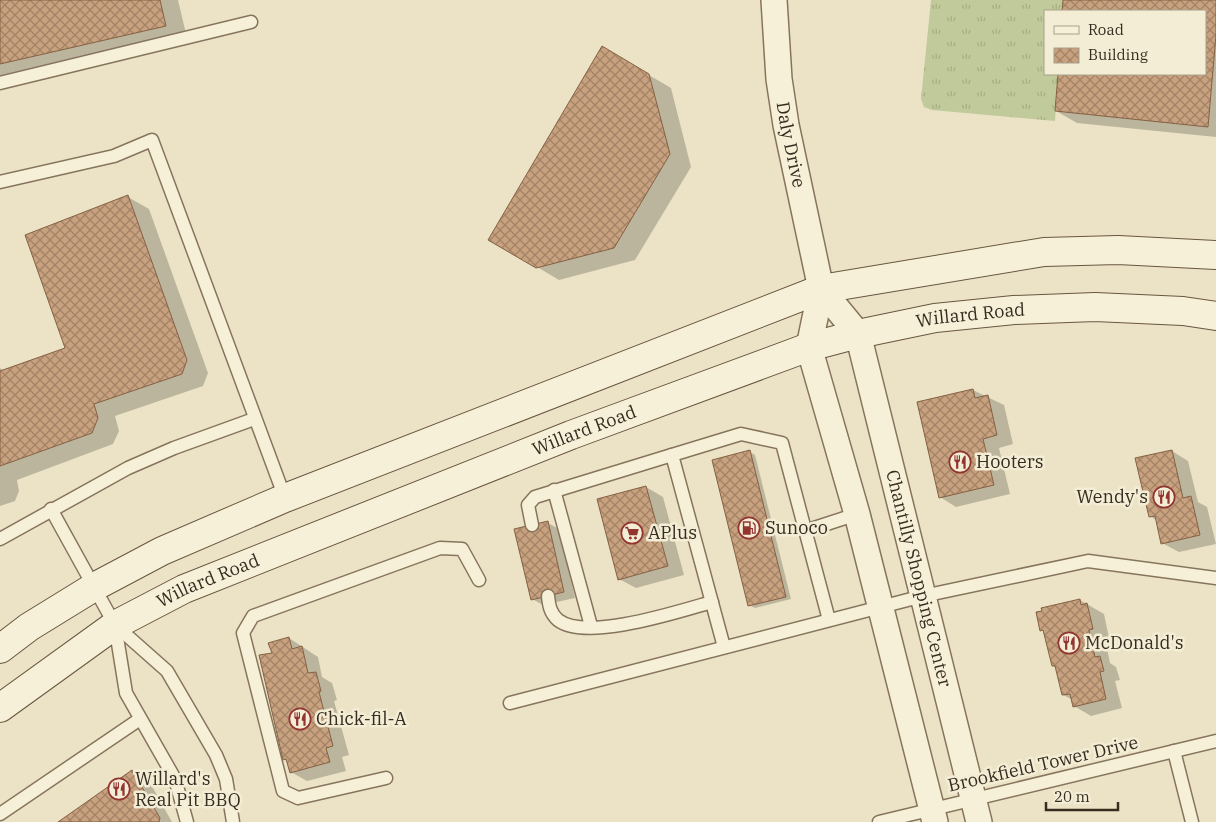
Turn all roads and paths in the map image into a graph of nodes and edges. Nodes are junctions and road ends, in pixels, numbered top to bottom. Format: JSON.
{"nodes":[{"id":1,"x":774,"y":0,"type":"edge"},
{"id":2,"x":251,"y":22,"type":"dead end"},
{"id":3,"x":0,"y":83,"type":"edge"},
{"id":4,"x":0,"y":182,"type":"edge"},
{"id":5,"x":1216,"y":255,"type":"edge"},
{"id":6,"x":821,"y":289,"type":"junction"},
{"id":7,"x":1216,"y":316,"type":"edge"},
{"id":8,"x":858,"y":334,"type":"junction"},
{"id":9,"x":809,"y":347,"type":"junction"},
{"id":10,"x":254,"y":419,"type":"junction"},
{"id":11,"x":672,"y":455,"type":"junction"},
{"id":12,"x":554,"y":490,"type":"junction"},
{"id":13,"x":285,"y":498,"type":"junction"},
{"id":14,"x":51,"y":509,"type":"junction"},
{"id":15,"x":857,"y":514,"type":"junction"},
{"id":16,"x":532,"y":525,"type":"dead end"},
{"id":17,"x":805,"y":531,"type":"junction"},
{"id":18,"x":0,"y":539,"type":"edge"},
{"id":19,"x":1216,"y":578,"type":"edge"},
{"id":20,"x":479,"y":580,"type":"dead end"},
{"id":21,"x":94,"y":587,"type":"junction"},
{"id":22,"x":548,"y":596,"type":"dead end"},
{"id":23,"x":923,"y":596,"type":"junction"},
{"id":24,"x":712,"y":602,"type":"junction"},
{"id":25,"x":879,"y":607,"type":"junction"},
{"id":26,"x":829,"y":620,"type":"junction"},
{"id":27,"x":115,"y":625,"type":"junction"},
{"id":28,"x":591,"y":626,"type":"junction"},
{"id":29,"x":724,"y":647,"type":"junction"},
{"id":30,"x":0,"y":649,"type":"edge"},
{"id":31,"x":510,"y":704,"type":"dead end"},
{"id":32,"x":0,"y":708,"type":"edge"},
{"id":33,"x":140,"y":719,"type":"junction"},
{"id":34,"x":1216,"y":741,"type":"edge"},
{"id":35,"x":1174,"y":751,"type":"junction"},
{"id":36,"x":386,"y":778,"type":"dead end"},
{"id":37,"x":976,"y":811,"type":"edge"},
{"id":38,"x":0,"y":814,"type":"edge"},
{"id":39,"x":933,"y":816,"type":"edge"},
{"id":40,"x":187,"y":822,"type":"edge"},
{"id":41,"x":233,"y":822,"type":"edge"},
{"id":42,"x":879,"y":822,"type":"edge"},
{"id":43,"x":1192,"y":822,"type":"edge"}],
"edges":[{"from":1,"to":6,"type":"street","name":"Daly Drive"},
{"from":2,"to":3,"type":"lane"},
{"from":4,"to":10,"type":"lane"},
{"from":5,"to":6,"type":"main road"},
{"from":6,"to":8,"type":"street","name":"Daly Drive"},
{"from":6,"to":9,"type":"street","name":"Daly Drive"},
{"from":6,"to":13,"type":"main road"},
{"from":7,"to":8,"type":"main road","name":"Willard Road"},
{"from":8,"to":9,"type":"main road","name":"Willard Road"},
{"from":8,"to":23,"type":"street","name":"Chantilly Shopping Center"},
{"from":9,"to":15,"type":"street"},
{"from":9,"to":27,"type":"main road","name":"Willard Road"},
{"from":10,"to":13,"type":"lane"},
{"from":10,"to":14,"type":"lane"},
{"from":11,"to":12,"type":"lane"},
{"from":11,"to":17,"type":"lane"},
{"from":11,"to":24,"type":"lane"},
{"from":12,"to":16,"type":"lane"},
{"from":12,"to":28,"type":"lane"},
{"from":13,"to":21,"type":"main road"},
{"from":14,"to":18,"type":"lane"},
{"from":14,"to":21,"type":"lane"},
{"from":15,"to":17,"type":"lane"},
{"from":15,"to":25,"type":"street"},
{"from":17,"to":26,"type":"lane"},
{"from":19,"to":23,"type":"lane"},
{"from":20,"to":36,"type":"lane"},
{"from":21,"to":27,"type":"lane"},
{"from":21,"to":30,"type":"main road"},
{"from":22,"to":28,"type":"lane"},
{"from":23,"to":25,"type":"lane"},
{"from":23,"to":37,"type":"street","name":"Chantilly Shopping Center"},
{"from":24,"to":28,"type":"lane"},
{"from":24,"to":29,"type":"lane"},
{"from":25,"to":26,"type":"lane"},
{"from":25,"to":39,"type":"street"},
{"from":26,"to":29,"type":"lane"},
{"from":27,"to":32,"type":"main road","name":"Willard Road"},
{"from":27,"to":33,"type":"lane"},
{"from":27,"to":41,"type":"lane"},
{"from":29,"to":31,"type":"lane"},
{"from":33,"to":38,"type":"lane"},
{"from":33,"to":40,"type":"lane"},
{"from":34,"to":35,"type":"lane","name":"Brookfield Tower Drive"},
{"from":35,"to":37,"type":"lane","name":"Brookfield Tower Drive"},
{"from":35,"to":43,"type":"lane"},
{"from":37,"to":39,"type":"lane","name":"Brookfield Tower Drive"},
{"from":39,"to":42,"type":"lane","name":"Brookfield Tower Drive"}]}
